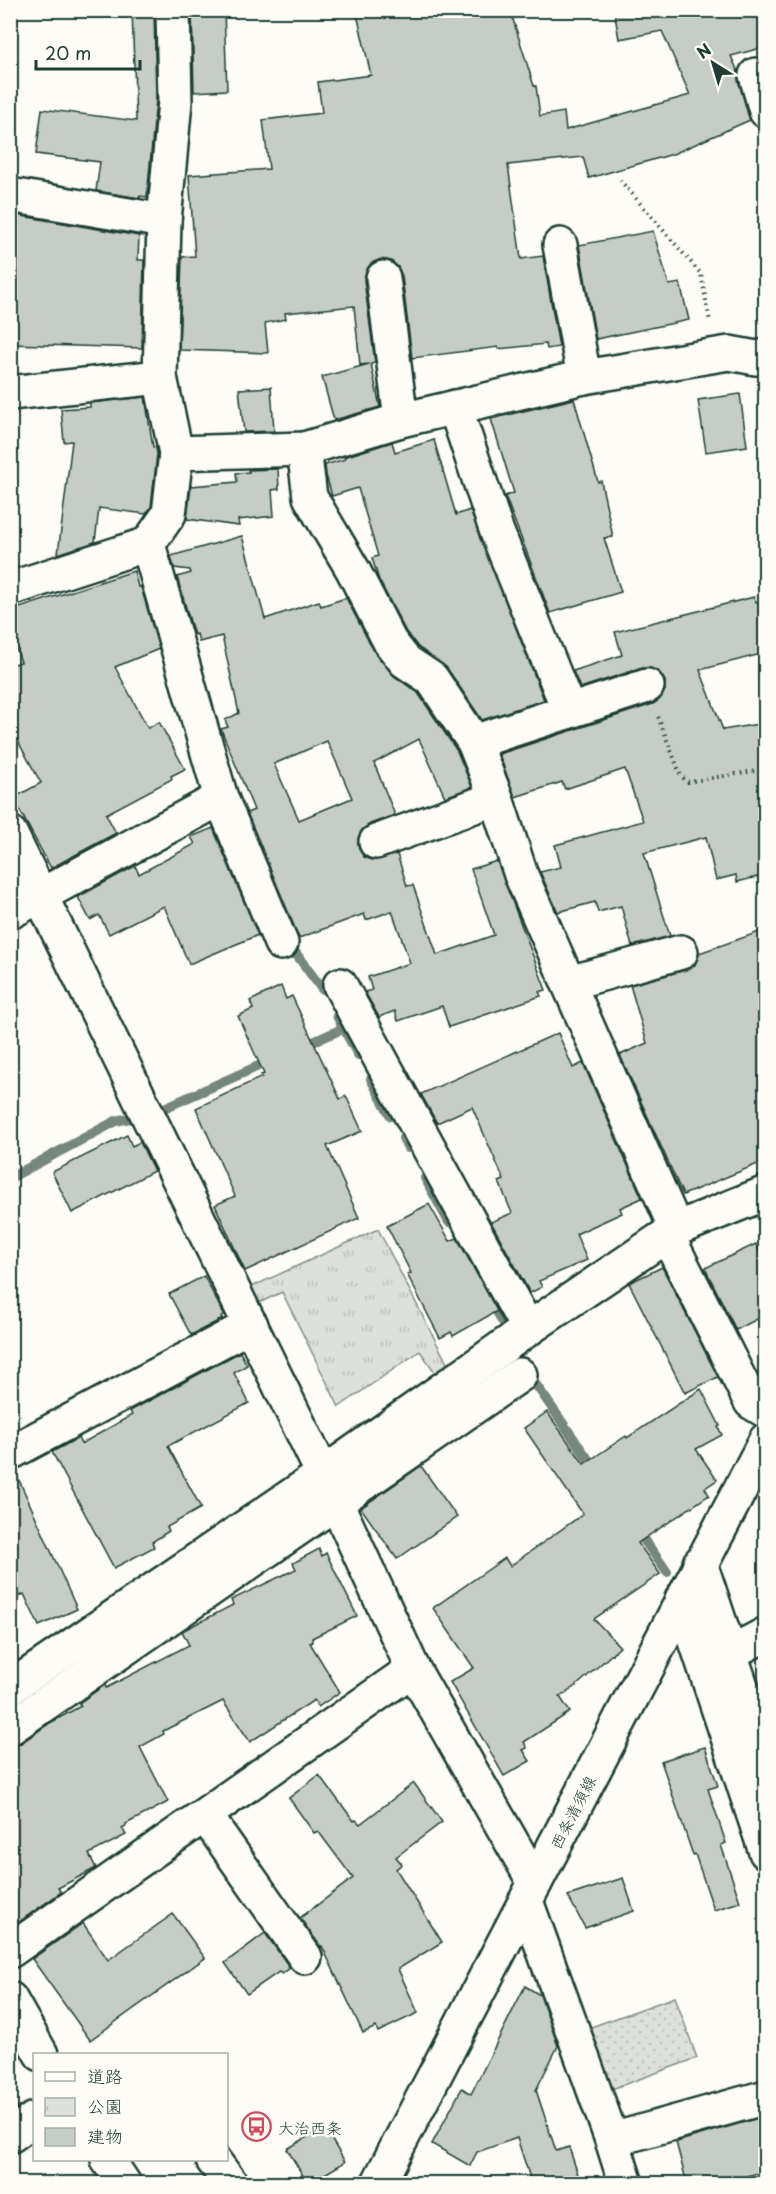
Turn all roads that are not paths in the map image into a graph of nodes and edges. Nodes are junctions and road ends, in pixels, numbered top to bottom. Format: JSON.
{"nodes":[{"id":1,"x":173,"y":10,"type":"edge"},
{"id":2,"x":756,"y":75,"type":"dead end"},
{"id":3,"x":765,"y":111,"type":"edge"},
{"id":4,"x":10,"y":195,"type":"edge"},
{"id":5,"x":164,"y":221,"type":"junction"},
{"id":6,"x":560,"y":245,"type":"dead end"},
{"id":7,"x":383,"y":278,"type":"dead end"},
{"id":8,"x":765,"y":356,"type":"edge"},
{"id":9,"x":160,"y":377,"type":"junction"},
{"id":10,"x":584,"y":377,"type":"junction"},
{"id":11,"x":10,"y":393,"type":"edge"},
{"id":12,"x":455,"y":407,"type":"junction"},
{"id":13,"x":401,"y":420,"type":"junction"},
{"id":14,"x":304,"y":448,"type":"junction"},
{"id":15,"x":176,"y":453,"type":"junction"},
{"id":16,"x":148,"y":544,"type":"junction"},
{"id":17,"x":10,"y":589,"type":"edge"},
{"id":18,"x":647,"y":686,"type":"road end"},
{"id":19,"x":569,"y":711,"type":"junction"},
{"id":20,"x":474,"y":742,"type":"junction"},
{"id":21,"x":221,"y":798,"type":"junction"},
{"id":22,"x":496,"y":798,"type":"junction"},
{"id":23,"x":10,"y":833,"type":"edge"},
{"id":24,"x":376,"y":842,"type":"dead end"},
{"id":25,"x":40,"y":896,"type":"junction"},
{"id":26,"x":10,"y":912,"type":"edge"},
{"id":27,"x":281,"y":943,"type":"dead end"},
{"id":28,"x":681,"y":952,"type":"dead end"},
{"id":29,"x":569,"y":983,"type":"junction"},
{"id":30,"x":340,"y":985,"type":"dead end"},
{"id":31,"x":765,"y":1193,"type":"edge"},
{"id":32,"x":672,"y":1232,"type":"junction"},
{"id":33,"x":251,"y":1325,"type":"junction"},
{"id":34,"x":528,"y":1329,"type":"junction"},
{"id":35,"x":475,"y":1367,"type":"junction"},
{"id":36,"x":520,"y":1375,"type":"dead end"},
{"id":37,"x":493,"y":1394,"type":"junction"},
{"id":38,"x":765,"y":1411,"type":"edge"},
{"id":39,"x":765,"y":1440,"type":"edge"},
{"id":40,"x":10,"y":1453,"type":"edge"},
{"id":41,"x":330,"y":1488,"type":"junction"},
{"id":42,"x":700,"y":1563,"type":"junction"},
{"id":43,"x":214,"y":1568,"type":"junction"},
{"id":44,"x":682,"y":1599,"type":"junction"},
{"id":45,"x":765,"y":1634,"type":"edge"},
{"id":46,"x":730,"y":1653,"type":"junction"},
{"id":47,"x":413,"y":1669,"type":"junction"},
{"id":48,"x":10,"y":1689,"type":"edge"},
{"id":49,"x":10,"y":1728,"type":"edge"},
{"id":50,"x":765,"y":1761,"type":"edge"},
{"id":51,"x":205,"y":1815,"type":"junction"},
{"id":52,"x":765,"y":1851,"type":"edge"},
{"id":53,"x":531,"y":1892,"type":"junction"},
{"id":54,"x":10,"y":1951,"type":"edge"},
{"id":55,"x":305,"y":1956,"type":"dead end"},
{"id":56,"x":10,"y":1999,"type":"edge"},
{"id":57,"x":40,"y":2053,"type":"edge"},
{"id":58,"x":765,"y":2097,"type":"edge"},
{"id":59,"x":33,"y":2120,"type":"edge"},
{"id":60,"x":10,"y":2136,"type":"edge"},
{"id":61,"x":612,"y":2140,"type":"junction"},
{"id":62,"x":109,"y":2161,"type":"edge"},
{"id":63,"x":214,"y":2161,"type":"edge"},
{"id":64,"x":124,"y":2184,"type":"edge"},
{"id":65,"x":231,"y":2184,"type":"edge"},
{"id":66,"x":378,"y":2184,"type":"edge"},
{"id":67,"x":626,"y":2184,"type":"edge"}],
"edges":[{"from":1,"to":5,"type":"street"},
{"from":2,"to":3,"type":"street"},
{"from":4,"to":5,"type":"street"},
{"from":5,"to":9,"type":"street"},
{"from":6,"to":10,"type":"street"},
{"from":7,"to":13,"type":"street"},
{"from":8,"to":10,"type":"street"},
{"from":9,"to":11,"type":"street"},
{"from":9,"to":15,"type":"street"},
{"from":10,"to":12,"type":"street"},
{"from":12,"to":13,"type":"street"},
{"from":12,"to":19,"type":"street"},
{"from":13,"to":14,"type":"street"},
{"from":14,"to":15,"type":"street"},
{"from":14,"to":20,"type":"street"},
{"from":15,"to":16,"type":"street"},
{"from":16,"to":17,"type":"street"},
{"from":16,"to":21,"type":"street"},
{"from":18,"to":19,"type":"street"},
{"from":19,"to":20,"type":"street"},
{"from":20,"to":22,"type":"street"},
{"from":21,"to":25,"type":"street"},
{"from":21,"to":27,"type":"street"},
{"from":22,"to":24,"type":"street"},
{"from":22,"to":29,"type":"street"},
{"from":23,"to":25,"type":"street"},
{"from":25,"to":26,"type":"street"},
{"from":25,"to":33,"type":"street"},
{"from":28,"to":29,"type":"street"},
{"from":29,"to":32,"type":"street"},
{"from":30,"to":34,"type":"street"},
{"from":31,"to":32,"type":"street"},
{"from":32,"to":34,"type":"street"},
{"from":32,"to":38,"type":"street"},
{"from":33,"to":40,"type":"street"},
{"from":33,"to":41,"type":"street"},
{"from":34,"to":35,"type":"street"},
{"from":35,"to":37,"type":"street"},
{"from":35,"to":41,"type":"street"},
{"from":36,"to":37,"type":"street"},
{"from":37,"to":41,"type":"street"},
{"from":39,"to":42,"type":"street","name":"西条清須線"},
{"from":41,"to":43,"type":"street"},
{"from":41,"to":47,"type":"street"},
{"from":42,"to":44,"type":"street","name":"西条清須線"},
{"from":42,"to":46,"type":"street"},
{"from":43,"to":48,"type":"street"},
{"from":43,"to":49,"type":"street"},
{"from":44,"to":52,"type":"street"},
{"from":44,"to":53,"type":"street","name":"西条清須線"},
{"from":45,"to":46,"type":"street"},
{"from":46,"to":50,"type":"street"},
{"from":47,"to":51,"type":"street"},
{"from":47,"to":53,"type":"street"},
{"from":51,"to":54,"type":"street"},
{"from":51,"to":55,"type":"street"},
{"from":53,"to":61,"type":"street"},
{"from":53,"to":66,"type":"street","name":"西条清須線"},
{"from":56,"to":57,"type":"street"},
{"from":58,"to":61,"type":"street"},
{"from":59,"to":60,"type":"street"},
{"from":61,"to":67,"type":"street"},
{"from":62,"to":64,"type":"street"},
{"from":63,"to":65,"type":"street"}]}
